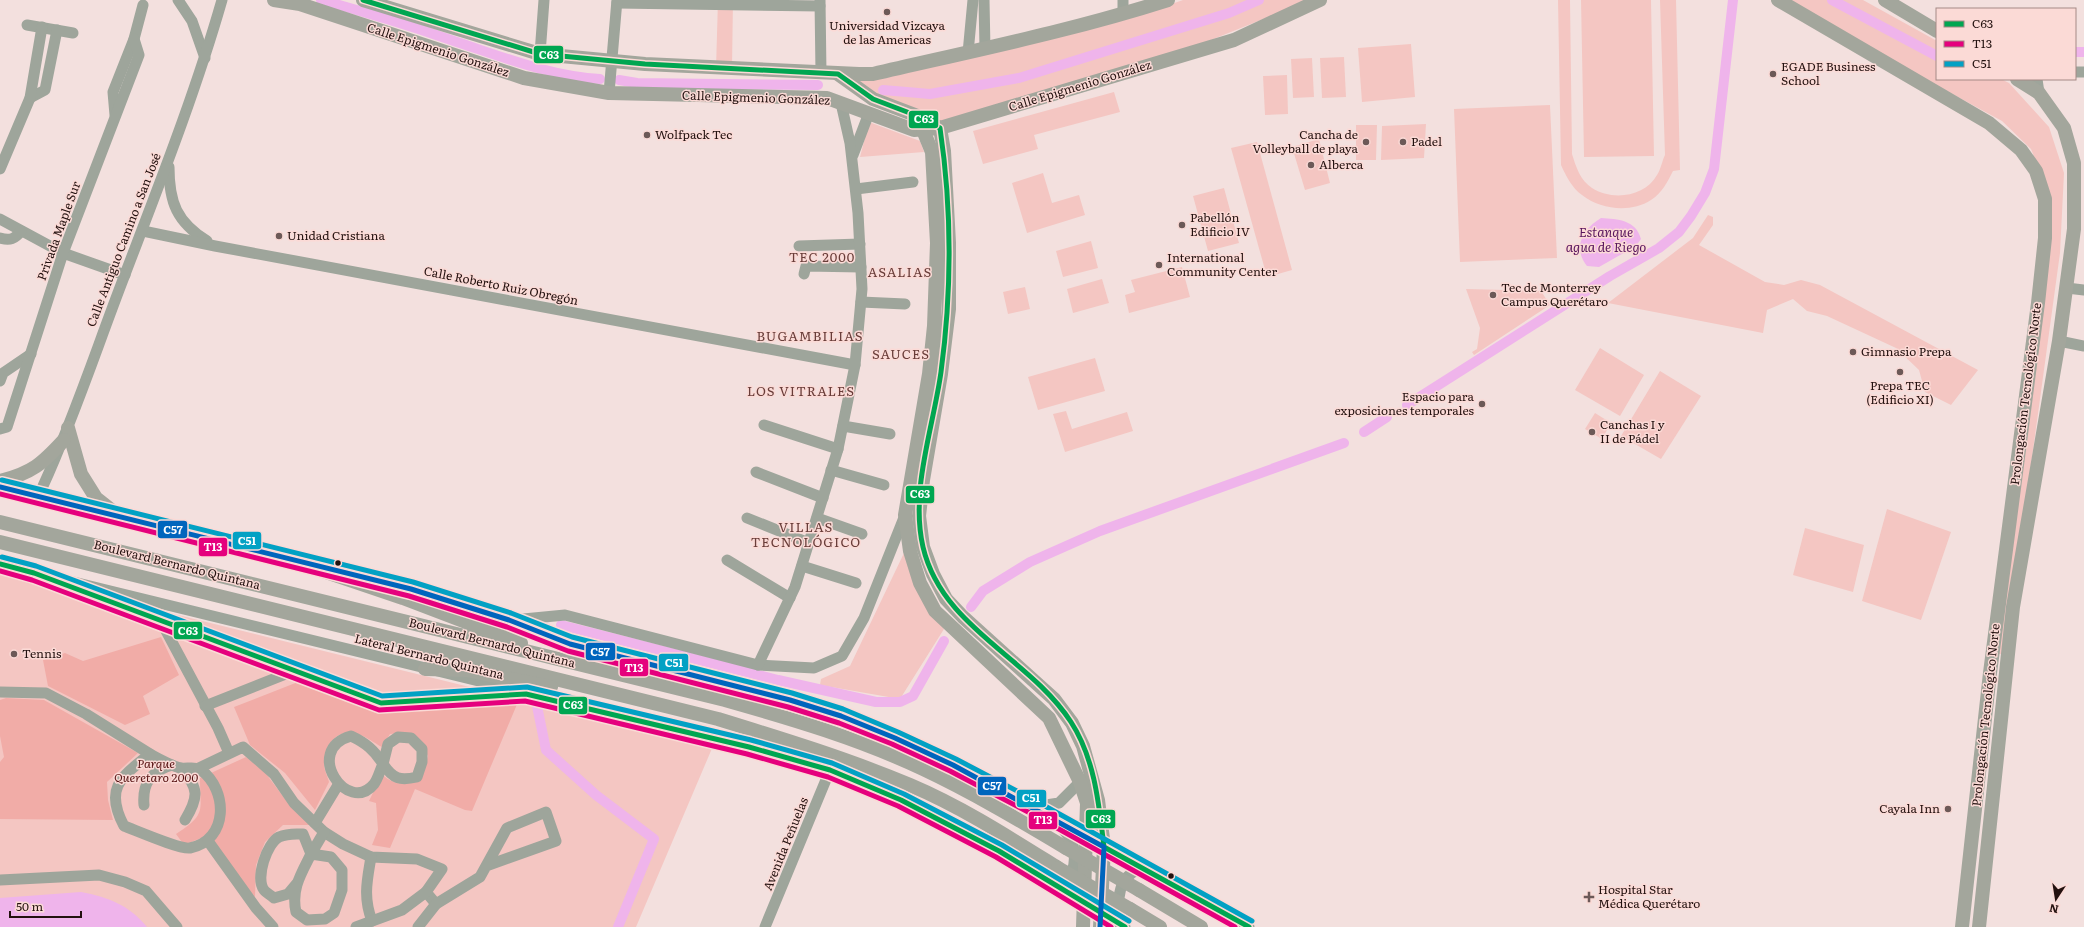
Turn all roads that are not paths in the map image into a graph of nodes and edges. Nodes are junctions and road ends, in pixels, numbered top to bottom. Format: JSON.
{"nodes":[{"id":1,"x":178,"y":0,"type":"edge"},
{"id":2,"x":222,"y":0,"type":"edge"},
{"id":3,"x":274,"y":0,"type":"edge"},
{"id":4,"x":363,"y":0,"type":"edge"},
{"id":5,"x":544,"y":0,"type":"edge"},
{"id":6,"x":1168,"y":0,"type":"edge"},
{"id":7,"x":1320,"y":0,"type":"edge"},
{"id":8,"x":1778,"y":0,"type":"edge"},
{"id":9,"x":1885,"y":0,"type":"edge"},
{"id":10,"x":617,"y":2,"type":"edge"},
{"id":11,"x":820,"y":3,"type":"edge"},
{"id":12,"x":979,"y":3,"type":"edge"},
{"id":13,"x":143,"y":5,"type":"dead end"},
{"id":14,"x":1123,"y":7,"type":"edge"},
{"id":15,"x":27,"y":25,"type":"dead end"},
{"id":16,"x":42,"y":27,"type":"junction"},
{"id":17,"x":57,"y":30,"type":"junction"},
{"id":18,"x":1936,"y":30,"type":"edge"},
{"id":19,"x":73,"y":33,"type":"dead end"},
{"id":20,"x":985,"y":49,"type":"junction"},
{"id":21,"x":968,"y":53,"type":"junction"},
{"id":22,"x":540,"y":54,"type":"junction"},
{"id":23,"x":205,"y":58,"type":"junction"},
{"id":24,"x":612,"y":62,"type":"junction"},
{"id":25,"x":821,"y":73,"type":"junction"},
{"id":26,"x":838,"y":74,"type":"junction"},
{"id":27,"x":2019,"y":80,"type":"edge"},
{"id":28,"x":2037,"y":80,"type":"edge"},
{"id":29,"x":609,"y":93,"type":"junction"},
{"id":30,"x":2039,"y":93,"type":"junction"},
{"id":31,"x":30,"y":98,"type":"junction"},
{"id":32,"x":841,"y":103,"type":"junction"},
{"id":33,"x":869,"y":113,"type":"junction"},
{"id":34,"x":940,"y":128,"type":"junction"},
{"id":35,"x":923,"y":130,"type":"junction"},
{"id":36,"x":852,"y":158,"type":"junction"},
{"id":37,"x":169,"y":159,"type":"junction"},
{"id":38,"x":0,"y":169,"type":"edge"},
{"id":39,"x":913,"y":182,"type":"dead end"},
{"id":40,"x":856,"y":189,"type":"junction"},
{"id":41,"x":0,"y":219,"type":"edge"},
{"id":42,"x":2079,"y":229,"type":"edge"},
{"id":43,"x":21,"y":231,"type":"junction"},
{"id":44,"x":143,"y":231,"type":"junction"},
{"id":45,"x":0,"y":238,"type":"edge"},
{"id":46,"x":860,"y":244,"type":"junction"},
{"id":47,"x":214,"y":246,"type":"junction"},
{"id":48,"x":799,"y":246,"type":"dead end"},
{"id":49,"x":63,"y":253,"type":"junction"},
{"id":50,"x":861,"y":267,"type":"junction"},
{"id":51,"x":804,"y":274,"type":"dead end"},
{"id":52,"x":125,"y":275,"type":"junction"},
{"id":53,"x":2067,"y":288,"type":"junction"},
{"id":54,"x":2084,"y":290,"type":"edge"},
{"id":55,"x":861,"y":302,"type":"junction"},
{"id":56,"x":905,"y":304,"type":"dead end"},
{"id":57,"x":2059,"y":341,"type":"junction"},
{"id":58,"x":2084,"y":346,"type":"edge"},
{"id":59,"x":31,"y":354,"type":"junction"},
{"id":60,"x":855,"y":365,"type":"junction"},
{"id":61,"x":0,"y":381,"type":"edge"},
{"id":62,"x":764,"y":425,"type":"dead end"},
{"id":63,"x":843,"y":426,"type":"junction"},
{"id":64,"x":0,"y":429,"type":"edge"},
{"id":65,"x":66,"y":434,"type":"junction"},
{"id":66,"x":890,"y":434,"type":"dead end"},
{"id":67,"x":838,"y":449,"type":"junction"},
{"id":68,"x":831,"y":470,"type":"junction"},
{"id":69,"x":756,"y":472,"type":"dead end"},
{"id":70,"x":0,"y":481,"type":"edge"},
{"id":71,"x":884,"y":485,"type":"dead end"},
{"id":72,"x":43,"y":486,"type":"dead end"},
{"id":73,"x":0,"y":487,"type":"edge"},
{"id":74,"x":823,"y":498,"type":"junction"},
{"id":75,"x":905,"y":515,"type":"junction"},
{"id":76,"x":120,"y":517,"type":"junction"},
{"id":77,"x":748,"y":518,"type":"dead end"},
{"id":78,"x":817,"y":518,"type":"junction"},
{"id":79,"x":0,"y":522,"type":"edge"},
{"id":80,"x":862,"y":534,"type":"dead end"},
{"id":81,"x":6,"y":543,"type":"edge"},
{"id":82,"x":809,"y":543,"type":"junction"},
{"id":83,"x":288,"y":559,"type":"junction"},
{"id":84,"x":727,"y":560,"type":"dead end"},
{"id":85,"x":0,"y":564,"type":"edge"},
{"id":86,"x":802,"y":566,"type":"junction"},
{"id":87,"x":34,"y":572,"type":"junction"},
{"id":88,"x":856,"y":583,"type":"dead end"},
{"id":89,"x":790,"y":598,"type":"junction"},
{"id":90,"x":509,"y":620,"type":"junction"},
{"id":91,"x":165,"y":629,"type":"dead end"},
{"id":92,"x":534,"y":650,"type":"junction"},
{"id":93,"x":758,"y":665,"type":"junction"},
{"id":94,"x":425,"y":669,"type":"joint"},
{"id":95,"x":296,"y":670,"type":"junction"},
{"id":96,"x":1990,"y":673,"type":"junction"},
{"id":97,"x":2005,"y":675,"type":"junction"},
{"id":98,"x":531,"y":686,"type":"junction"},
{"id":99,"x":551,"y":688,"type":"junction"},
{"id":100,"x":0,"y":692,"type":"edge"},
{"id":101,"x":205,"y":706,"type":"junction"},
{"id":102,"x":229,"y":753,"type":"junction"},
{"id":103,"x":150,"y":754,"type":"junction"},
{"id":104,"x":176,"y":766,"type":"junction"},
{"id":105,"x":199,"y":768,"type":"junction"},
{"id":106,"x":830,"y":770,"type":"junction"},
{"id":107,"x":1080,"y":782,"type":"junction"},
{"id":108,"x":338,"y":785,"type":"junction"},
{"id":109,"x":1093,"y":804,"type":"junction"},
{"id":110,"x":144,"y":805,"type":"dead end"},
{"id":111,"x":1033,"y":807,"type":"junction"},
{"id":112,"x":1053,"y":819,"type":"junction"},
{"id":113,"x":185,"y":820,"type":"dead end"},
{"id":114,"x":315,"y":823,"type":"junction"},
{"id":115,"x":324,"y":832,"type":"junction"},
{"id":116,"x":1086,"y":837,"type":"junction"},
{"id":117,"x":208,"y":841,"type":"junction"},
{"id":118,"x":1104,"y":847,"type":"junction"},
{"id":119,"x":311,"y":854,"type":"junction"},
{"id":120,"x":370,"y":857,"type":"junction"},
{"id":121,"x":486,"y":866,"type":"junction"},
{"id":122,"x":1143,"y":868,"type":"junction"},
{"id":123,"x":0,"y":880,"type":"edge"},
{"id":124,"x":298,"y":882,"type":"junction"},
{"id":125,"x":1061,"y":887,"type":"junction"},
{"id":126,"x":426,"y":892,"type":"junction"},
{"id":127,"x":1083,"y":900,"type":"junction"},
{"id":128,"x":436,"y":904,"type":"junction"},
{"id":129,"x":1100,"y":910,"type":"junction"},
{"id":130,"x":372,"y":921,"type":"junction"},
{"id":131,"x":1123,"y":926,"type":"edge"},
{"id":132,"x":177,"y":927,"type":"edge"},
{"id":133,"x":273,"y":927,"type":"edge"},
{"id":134,"x":356,"y":927,"type":"edge"},
{"id":135,"x":418,"y":927,"type":"edge"},
{"id":136,"x":765,"y":927,"type":"edge"},
{"id":137,"x":1083,"y":927,"type":"edge"},
{"id":138,"x":1100,"y":927,"type":"edge"},
{"id":139,"x":1160,"y":927,"type":"edge"},
{"id":140,"x":1201,"y":927,"type":"edge"},
{"id":141,"x":1249,"y":927,"type":"edge"},
{"id":142,"x":1962,"y":927,"type":"edge"},
{"id":143,"x":1979,"y":927,"type":"edge"}],
"edges":[{"from":1,"to":23,"type":"street"},
{"from":2,"to":23,"type":"street","name":"Calle Antiguo Camino a San José"},
{"from":3,"to":29,"type":"main road","name":"Calle Epigmenio González"},
{"from":4,"to":22,"type":"main road","name":"Calle Epigmenio González"},
{"from":5,"to":22,"type":"street"},
{"from":6,"to":14,"type":"main road","name":"Calle Epigmenio González"},
{"from":7,"to":34,"type":"main road","name":"Calle Epigmenio González"},
{"from":8,"to":96,"type":"main road","name":"Prolongación Tecnológico Norte"},
{"from":9,"to":18,"type":"main road"},
{"from":10,"to":11,"type":"street"},
{"from":10,"to":24,"type":"street"},
{"from":11,"to":25,"type":"street"},
{"from":12,"to":20,"type":"street"},
{"from":12,"to":21,"type":"street"},
{"from":13,"to":49,"type":"street","name":"Privada Maple Sur"},
{"from":14,"to":20,"type":"main road","name":"Calle Epigmenio González"},
{"from":15,"to":16,"type":"street"},
{"from":16,"to":17,"type":"street"},
{"from":16,"to":31,"type":"street"},
{"from":17,"to":19,"type":"street"},
{"from":17,"to":31,"type":"street"},
{"from":20,"to":21,"type":"main road","name":"Calle Epigmenio González"},
{"from":21,"to":26,"type":"main road","name":"Calle Epigmenio González"},
{"from":22,"to":24,"type":"main road","name":"Calle Epigmenio González"},
{"from":23,"to":37,"type":"street","name":"Calle Antiguo Camino a San José"},
{"from":24,"to":25,"type":"main road","name":"Calle Epigmenio González"},
{"from":24,"to":29,"type":"street"},
{"from":25,"to":26,"type":"main road","name":"Calle Epigmenio González"},
{"from":26,"to":34,"type":"main road"},
{"from":27,"to":30,"type":"main road","name":"Prolongación Tecnológico Norte"},
{"from":28,"to":30,"type":"street"},
{"from":29,"to":32,"type":"main road","name":"Calle Epigmenio González"},
{"from":30,"to":42,"type":"main road","name":"Prolongación Tecnológico Norte"},
{"from":31,"to":38,"type":"street"},
{"from":32,"to":33,"type":"main road","name":"Calle Epigmenio González"},
{"from":32,"to":36,"type":"street"},
{"from":33,"to":35,"type":"main road","name":"Calle Epigmenio González"},
{"from":33,"to":36,"type":"street"},
{"from":34,"to":35,"type":"main road","name":"Calle Epigmenio González"},
{"from":34,"to":109,"type":"main road"},
{"from":35,"to":75,"type":"main road"},
{"from":36,"to":40,"type":"street"},
{"from":37,"to":44,"type":"street","name":"Calle Antiguo Camino a San José"},
{"from":37,"to":47,"type":"street"},
{"from":39,"to":40,"type":"street"},
{"from":40,"to":46,"type":"street"},
{"from":41,"to":43,"type":"street"},
{"from":42,"to":53,"type":"main road","name":"Prolongación Tecnológico Norte"},
{"from":43,"to":45,"type":"street"},
{"from":43,"to":49,"type":"street"},
{"from":44,"to":47,"type":"street","name":"Calle Roberto Ruiz Obregón"},
{"from":44,"to":52,"type":"street","name":"Calle Antiguo Camino a San José"},
{"from":46,"to":48,"type":"street"},
{"from":46,"to":50,"type":"street"},
{"from":47,"to":60,"type":"street","name":"Calle Roberto Ruiz Obregón"},
{"from":49,"to":52,"type":"street"},
{"from":49,"to":59,"type":"street","name":"Privada Maple Sur"},
{"from":50,"to":51,"type":"street"},
{"from":50,"to":55,"type":"street"},
{"from":52,"to":65,"type":"street","name":"Calle Antiguo Camino a San José"},
{"from":53,"to":54,"type":"street"},
{"from":53,"to":57,"type":"main road","name":"Prolongación Tecnológico Norte"},
{"from":55,"to":56,"type":"street"},
{"from":55,"to":60,"type":"street"},
{"from":57,"to":58,"type":"street"},
{"from":57,"to":97,"type":"main road","name":"Prolongación Tecnológico Norte"},
{"from":59,"to":61,"type":"street"},
{"from":59,"to":64,"type":"street","name":"Privada Maple Sur"},
{"from":60,"to":63,"type":"street"},
{"from":62,"to":67,"type":"street"},
{"from":63,"to":66,"type":"street"},
{"from":63,"to":67,"type":"street"},
{"from":65,"to":70,"type":"main road"},
{"from":65,"to":72,"type":"street","name":"Calle Antiguo Camino a San José"},
{"from":65,"to":76,"type":"main road"},
{"from":67,"to":68,"type":"street"},
{"from":68,"to":71,"type":"street"},
{"from":68,"to":74,"type":"street"},
{"from":69,"to":74,"type":"street"},
{"from":73,"to":76,"type":"street"},
{"from":74,"to":78,"type":"street"},
{"from":75,"to":93,"type":"street"},
{"from":75,"to":107,"type":"main road"},
{"from":76,"to":83,"type":"street"},
{"from":77,"to":82,"type":"street"},
{"from":78,"to":80,"type":"street"},
{"from":78,"to":82,"type":"street"},
{"from":79,"to":92,"type":"main road","name":"Boulevard Bernardo Quintana"},
{"from":81,"to":98,"type":"main road","name":"Boulevard Bernardo Quintana"},
{"from":82,"to":86,"type":"street"},
{"from":83,"to":90,"type":"street"},
{"from":83,"to":92,"type":"main road"},
{"from":84,"to":89,"type":"street"},
{"from":85,"to":87,"type":"street","name":"Lateral Bernardo Quintana"},
{"from":86,"to":88,"type":"street"},
{"from":86,"to":89,"type":"street"},
{"from":87,"to":94,"type":"street","name":"Lateral Bernardo Quintana"},
{"from":87,"to":95,"type":"street"},
{"from":89,"to":93,"type":"street"},
{"from":90,"to":93,"type":"street"},
{"from":90,"to":111,"type":"street"},
{"from":91,"to":101,"type":"street"},
{"from":92,"to":140,"type":"main road","name":"Boulevard Bernardo Quintana","bridge":true},
{"from":94,"to":98,"type":"main road"},
{"from":95,"to":98,"type":"street"},
{"from":95,"to":101,"type":"street"},
{"from":96,"to":97,"type":"main road"},
{"from":96,"to":142,"type":"main road","name":"Prolongación Tecnológico Norte"},
{"from":97,"to":143,"type":"main road","name":"Prolongación Tecnológico Norte"},
{"from":98,"to":99,"type":"main road","name":"Boulevard Bernardo Quintana"},
{"from":99,"to":106,"type":"street"},
{"from":99,"to":139,"type":"main road","name":"Boulevard Bernardo Quintana","bridge":true},
{"from":100,"to":103,"type":"street"},
{"from":101,"to":102,"type":"street"},
{"from":102,"to":105,"type":"street"},
{"from":102,"to":114,"type":"street"},
{"from":103,"to":104,"type":"street"},
{"from":103,"to":117,"type":"street"},
{"from":104,"to":105,"type":"street"},
{"from":104,"to":110,"type":"street"},
{"from":104,"to":113,"type":"street"},
{"from":105,"to":117,"type":"street"},
{"from":106,"to":125,"type":"street"},
{"from":106,"to":136,"type":"street","name":"Avenida Peñuelas"},
{"from":107,"to":109,"type":"main road"},
{"from":107,"to":111,"type":"street"},
{"from":108,"to":108,"type":"street"},
{"from":108,"to":114,"type":"street"},
{"from":109,"to":116,"type":"main road"},
{"from":109,"to":118,"type":"main road"},
{"from":111,"to":112,"type":"street"},
{"from":112,"to":116,"type":"street"},
{"from":112,"to":125,"type":"street"},
{"from":114,"to":115,"type":"street"},
{"from":115,"to":119,"type":"street"},
{"from":115,"to":120,"type":"street"},
{"from":116,"to":118,"type":"street"},
{"from":116,"to":127,"type":"main road"},
{"from":117,"to":133,"type":"street"},
{"from":118,"to":122,"type":"street"},
{"from":118,"to":129,"type":"main road"},
{"from":119,"to":124,"type":"street"},
{"from":119,"to":124,"type":"street"},
{"from":119,"to":124,"type":"street"},
{"from":120,"to":126,"type":"street"},
{"from":120,"to":130,"type":"street"},
{"from":121,"to":121,"type":"street"},
{"from":121,"to":128,"type":"street"},
{"from":122,"to":131,"type":"street"},
{"from":122,"to":141,"type":"street"},
{"from":123,"to":132,"type":"street"},
{"from":125,"to":127,"type":"street"},
{"from":126,"to":128,"type":"street"},
{"from":126,"to":130,"type":"street"},
{"from":127,"to":129,"type":"street"},
{"from":127,"to":137,"type":"main road"},
{"from":128,"to":135,"type":"street"},
{"from":129,"to":131,"type":"street"},
{"from":129,"to":138,"type":"main road"},
{"from":130,"to":134,"type":"street"}]}
